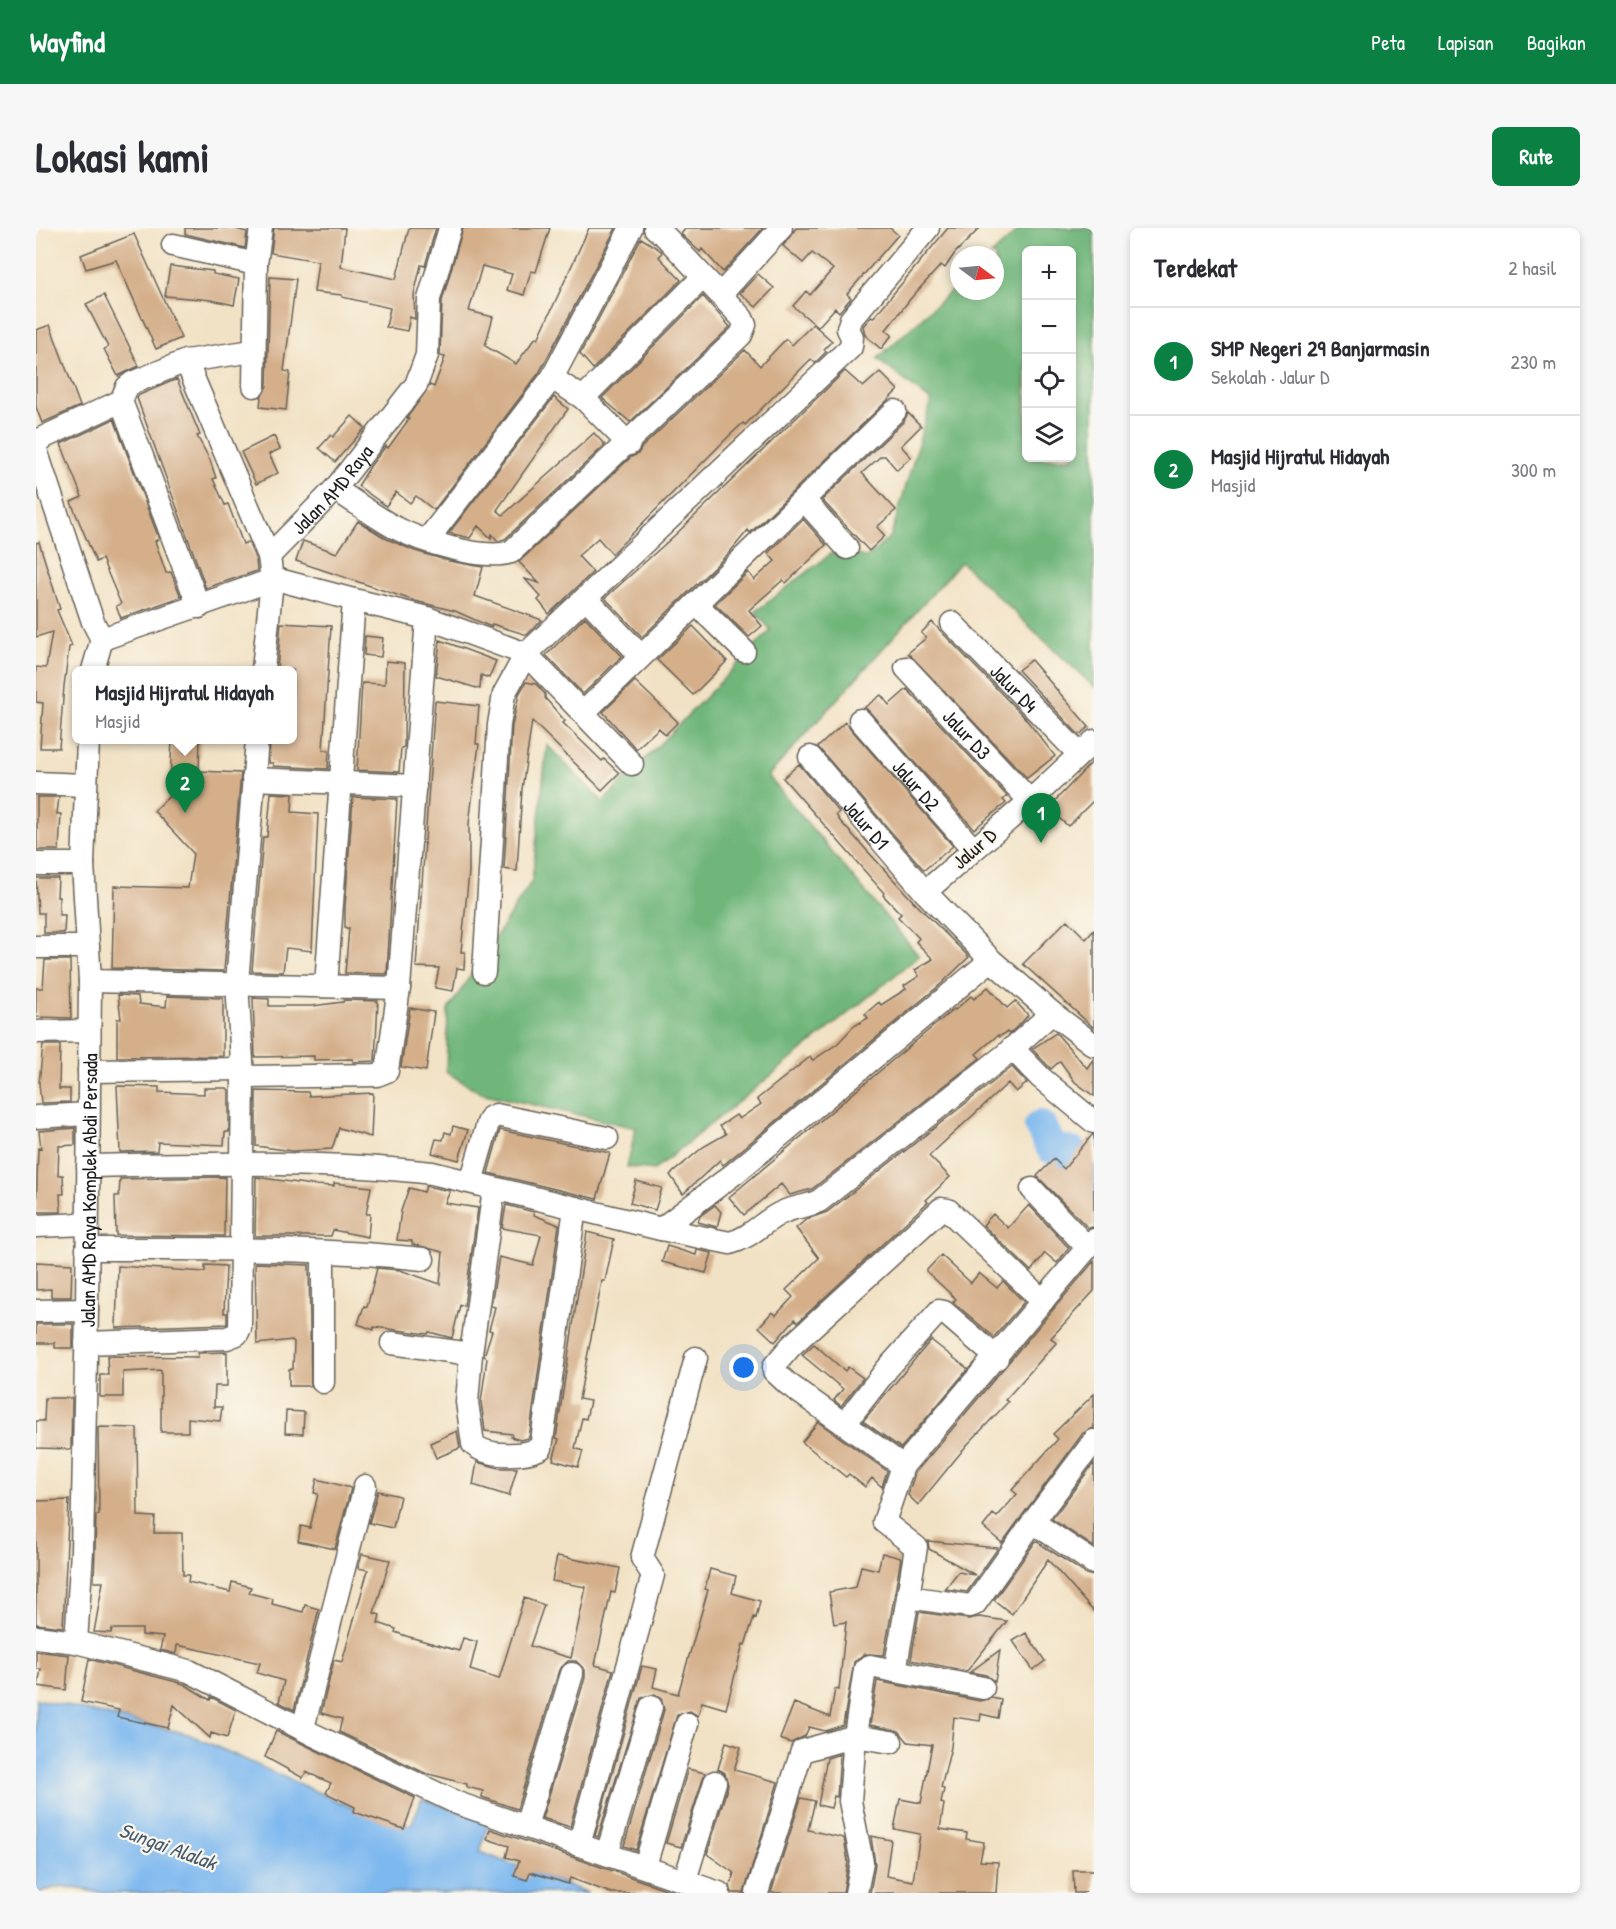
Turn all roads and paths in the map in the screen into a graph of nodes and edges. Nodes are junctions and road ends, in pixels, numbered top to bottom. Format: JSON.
{"nodes":[{"id":1,"x":261,"y":228,"type":"edge"},
{"id":2,"x":450,"y":228,"type":"edge"},
{"id":3,"x":631,"y":228,"type":"edge"},
{"id":4,"x":781,"y":228,"type":"edge"},
{"id":5,"x":928,"y":228,"type":"edge"},
{"id":6,"x":665,"y":231,"type":"edge"},
{"id":7,"x":173,"y":245,"type":"dead end"},
{"id":8,"x":256,"y":264,"type":"junction"},
{"id":9,"x":703,"y":277,"type":"junction"},
{"id":10,"x":721,"y":294,"type":"junction"},
{"id":11,"x":253,"y":351,"type":"junction"},
{"id":12,"x":186,"y":361,"type":"junction"},
{"id":13,"x":552,"y":378,"type":"junction"},
{"id":14,"x":254,"y":386,"type":"dead end"},
{"id":15,"x":583,"y":398,"type":"junction"},
{"id":16,"x":121,"y":401,"type":"junction"},
{"id":17,"x":896,"y":411,"type":"dead end"},
{"id":18,"x":36,"y":441,"type":"edge"},
{"id":19,"x":629,"y":444,"type":"junction"},
{"id":20,"x":36,"y":450,"type":"edge"},
{"id":21,"x":335,"y":489,"type":"junction"},
{"id":22,"x":804,"y":500,"type":"junction"},
{"id":23,"x":428,"y":539,"type":"junction"},
{"id":24,"x":847,"y":548,"type":"dead end"},
{"id":25,"x":269,"y":556,"type":"junction"},
{"id":26,"x":272,"y":579,"type":"junction"},
{"id":27,"x":586,"y":598,"type":"junction"},
{"id":28,"x":354,"y":600,"type":"junction"},
{"id":29,"x":696,"y":604,"type":"junction"},
{"id":30,"x":199,"y":607,"type":"junction"},
{"id":31,"x":427,"y":618,"type":"junction"},
{"id":32,"x":952,"y":623,"type":"dead end"},
{"id":33,"x":102,"y":639,"type":"junction"},
{"id":34,"x":744,"y":651,"type":"dead end"},
{"id":35,"x":526,"y":654,"type":"junction"},
{"id":36,"x":641,"y":656,"type":"junction"},
{"id":37,"x":94,"y":666,"type":"edge"},
{"id":38,"x":263,"y":666,"type":"edge"},
{"id":39,"x":906,"y":668,"type":"dead end"},
{"id":40,"x":584,"y":712,"type":"junction"},
{"id":41,"x":860,"y":720,"type":"dead end"},
{"id":42,"x":88,"y":744,"type":"edge"},
{"id":43,"x":257,"y":744,"type":"edge"},
{"id":44,"x":1086,"y":747,"type":"edge"},
{"id":45,"x":810,"y":757,"type":"dead end"},
{"id":46,"x":632,"y":764,"type":"dead end"},
{"id":47,"x":254,"y":779,"type":"junction"},
{"id":48,"x":341,"y":781,"type":"junction"},
{"id":49,"x":36,"y":783,"type":"edge"},
{"id":50,"x":85,"y":785,"type":"junction"},
{"id":51,"x":415,"y":786,"type":"junction"},
{"id":52,"x":1030,"y":801,"type":"junction"},
{"id":53,"x":974,"y":849,"type":"junction"},
{"id":54,"x":36,"y":864,"type":"edge"},
{"id":55,"x":83,"y":864,"type":"junction"},
{"id":56,"x":925,"y":892,"type":"junction"},
{"id":57,"x":36,"y":947,"type":"edge"},
{"id":58,"x":88,"y":947,"type":"junction"},
{"id":59,"x":991,"y":960,"type":"junction"},
{"id":60,"x":484,"y":972,"type":"dead end"},
{"id":61,"x":90,"y":981,"type":"junction"},
{"id":62,"x":237,"y":983,"type":"junction"},
{"id":63,"x":326,"y":986,"type":"junction"},
{"id":64,"x":399,"y":988,"type":"junction"},
{"id":65,"x":1052,"y":1013,"type":"junction"},
{"id":66,"x":89,"y":1031,"type":"junction"},
{"id":67,"x":36,"y":1032,"type":"edge"},
{"id":68,"x":1094,"y":1045,"type":"edge"},
{"id":69,"x":1012,"y":1048,"type":"junction"},
{"id":70,"x":89,"y":1071,"type":"junction"},
{"id":71,"x":242,"y":1073,"type":"junction"},
{"id":72,"x":88,"y":1114,"type":"junction"},
{"id":73,"x":36,"y":1117,"type":"edge"},
{"id":74,"x":1094,"y":1122,"type":"edge"},
{"id":75,"x":607,"y":1138,"type":"dead end"},
{"id":76,"x":243,"y":1163,"type":"junction"},
{"id":77,"x":87,"y":1166,"type":"junction"},
{"id":78,"x":471,"y":1182,"type":"junction"},
{"id":79,"x":1032,"y":1189,"type":"dead end"},
{"id":80,"x":494,"y":1190,"type":"junction"},
{"id":81,"x":575,"y":1208,"type":"junction"},
{"id":82,"x":87,"y":1224,"type":"junction"},
{"id":83,"x":36,"y":1226,"type":"edge"},
{"id":84,"x":661,"y":1229,"type":"junction"},
{"id":85,"x":1091,"y":1243,"type":"edge"},
{"id":86,"x":242,"y":1248,"type":"junction"},
{"id":87,"x":87,"y":1249,"type":"junction"},
{"id":88,"x":323,"y":1252,"type":"junction"},
{"id":89,"x":423,"y":1259,"type":"dead end"},
{"id":90,"x":1043,"y":1301,"type":"junction"},
{"id":91,"x":87,"y":1310,"type":"junction"},
{"id":92,"x":36,"y":1311,"type":"edge"},
{"id":93,"x":392,"y":1342,"type":"dead end"},
{"id":94,"x":86,"y":1343,"type":"junction"},
{"id":95,"x":471,"y":1354,"type":"junction"},
{"id":96,"x":696,"y":1358,"type":"dead end"},
{"id":97,"x":997,"y":1358,"type":"junction"},
{"id":98,"x":322,"y":1382,"type":"dead end"},
{"id":99,"x":844,"y":1423,"type":"junction"},
{"id":100,"x":1094,"y":1441,"type":"edge"},
{"id":101,"x":903,"y":1466,"type":"junction"},
{"id":102,"x":365,"y":1486,"type":"dead end"},
{"id":103,"x":1033,"y":1522,"type":"junction"},
{"id":104,"x":1094,"y":1563,"type":"edge"},
{"id":105,"x":908,"y":1597,"type":"junction"},
{"id":106,"x":36,"y":1637,"type":"edge"},
{"id":107,"x":76,"y":1642,"type":"junction"},
{"id":108,"x":895,"y":1671,"type":"junction"},
{"id":109,"x":572,"y":1674,"type":"dead end"},
{"id":110,"x":983,"y":1688,"type":"dead end"},
{"id":111,"x":651,"y":1707,"type":"dead end"},
{"id":112,"x":687,"y":1724,"type":"dead end"},
{"id":113,"x":303,"y":1728,"type":"junction"},
{"id":114,"x":855,"y":1736,"type":"junction"},
{"id":115,"x":891,"y":1742,"type":"dead end"},
{"id":116,"x":715,"y":1782,"type":"dead end"},
{"id":117,"x":526,"y":1826,"type":"junction"},
{"id":118,"x":579,"y":1845,"type":"junction"},
{"id":119,"x":607,"y":1854,"type":"junction"},
{"id":120,"x":645,"y":1866,"type":"junction"},
{"id":121,"x":685,"y":1880,"type":"junction"},
{"id":122,"x":720,"y":1893,"type":"edge"},
{"id":123,"x":757,"y":1893,"type":"edge"},
{"id":124,"x":856,"y":1893,"type":"edge"}],
"edges":[{"from":1,"to":8,"type":"street"},
{"from":2,"to":21,"type":"street","name":"Jalan AMD Raya"},
{"from":3,"to":13,"type":"street"},
{"from":4,"to":10,"type":"street"},
{"from":5,"to":27,"type":"street"},
{"from":6,"to":9,"type":"street"},
{"from":7,"to":8,"type":"street"},
{"from":8,"to":11,"type":"street"},
{"from":9,"to":10,"type":"street"},
{"from":9,"to":15,"type":"street"},
{"from":10,"to":19,"type":"street"},
{"from":11,"to":12,"type":"street"},
{"from":11,"to":14,"type":"street"},
{"from":12,"to":16,"type":"street"},
{"from":12,"to":25,"type":"street"},
{"from":13,"to":15,"type":"street"},
{"from":13,"to":23,"type":"street"},
{"from":15,"to":19,"type":"street"},
{"from":16,"to":18,"type":"street"},
{"from":16,"to":30,"type":"street"},
{"from":17,"to":22,"type":"street"},
{"from":19,"to":23,"type":"street"},
{"from":20,"to":33,"type":"street"},
{"from":21,"to":23,"type":"street"},
{"from":21,"to":25,"type":"street","name":"Jalan AMD Raya"},
{"from":22,"to":24,"type":"street"},
{"from":22,"to":29,"type":"street"},
{"from":25,"to":26,"type":"street"},
{"from":26,"to":28,"type":"street"},
{"from":26,"to":30,"type":"street"},
{"from":26,"to":38,"type":"street"},
{"from":27,"to":35,"type":"street"},
{"from":27,"to":36,"type":"street"},
{"from":28,"to":31,"type":"street"},
{"from":28,"to":48,"type":"street"},
{"from":29,"to":34,"type":"street"},
{"from":29,"to":36,"type":"street"},
{"from":30,"to":33,"type":"street"},
{"from":31,"to":35,"type":"street"},
{"from":31,"to":51,"type":"street"},
{"from":32,"to":44,"type":"street","name":"Jalur D4"},
{"from":33,"to":37,"type":"street"},
{"from":35,"to":40,"type":"street"},
{"from":35,"to":60,"type":"street"},
{"from":36,"to":40,"type":"street"},
{"from":39,"to":52,"type":"street","name":"Jalur D3"},
{"from":40,"to":46,"type":"street"},
{"from":41,"to":53,"type":"street","name":"Jalur D2"},
{"from":42,"to":50,"type":"street","name":"Jalan AMD Raya Komplek Abdi Persada"},
{"from":43,"to":47,"type":"street"},
{"from":44,"to":52,"type":"street","name":"Jalur D"},
{"from":45,"to":56,"type":"street","name":"Jalur D1"},
{"from":47,"to":48,"type":"street"},
{"from":47,"to":62,"type":"street"},
{"from":48,"to":51,"type":"street"},
{"from":48,"to":63,"type":"street"},
{"from":49,"to":50,"type":"street"},
{"from":50,"to":55,"type":"street","name":"Jalan AMD Raya Komplek Abdi Persada"},
{"from":51,"to":64,"type":"street"},
{"from":52,"to":53,"type":"street","name":"Jalur D"},
{"from":53,"to":56,"type":"street","name":"Jalur D"},
{"from":54,"to":55,"type":"street"},
{"from":55,"to":58,"type":"street","name":"Jalan AMD Raya Komplek Abdi Persada"},
{"from":56,"to":59,"type":"street"},
{"from":57,"to":58,"type":"street"},
{"from":58,"to":61,"type":"street","name":"Jalan AMD Raya Komplek Abdi Persada"},
{"from":59,"to":65,"type":"street"},
{"from":59,"to":84,"type":"street"},
{"from":61,"to":62,"type":"street"},
{"from":61,"to":66,"type":"street","name":"Jalan AMD Raya Komplek Abdi Persada"},
{"from":62,"to":63,"type":"street"},
{"from":62,"to":71,"type":"street"},
{"from":63,"to":64,"type":"street"},
{"from":64,"to":71,"type":"street"},
{"from":65,"to":68,"type":"street"},
{"from":65,"to":69,"type":"street"},
{"from":66,"to":67,"type":"street"},
{"from":66,"to":70,"type":"street","name":"Jalan AMD Raya Komplek Abdi Persada"},
{"from":69,"to":74,"type":"street"},
{"from":69,"to":84,"type":"street"},
{"from":70,"to":71,"type":"street"},
{"from":70,"to":72,"type":"street","name":"Jalan AMD Raya Komplek Abdi Persada"},
{"from":71,"to":76,"type":"street"},
{"from":72,"to":73,"type":"street"},
{"from":72,"to":77,"type":"street","name":"Jalan AMD Raya Komplek Abdi Persada"},
{"from":75,"to":78,"type":"street"},
{"from":76,"to":77,"type":"street"},
{"from":76,"to":78,"type":"street"},
{"from":76,"to":86,"type":"street"},
{"from":77,"to":82,"type":"street","name":"Jalan AMD Raya Komplek Abdi Persada"},
{"from":78,"to":80,"type":"street"},
{"from":79,"to":85,"type":"street"},
{"from":80,"to":81,"type":"street"},
{"from":80,"to":95,"type":"street"},
{"from":81,"to":84,"type":"street"},
{"from":81,"to":95,"type":"street"},
{"from":82,"to":83,"type":"street"},
{"from":82,"to":87,"type":"street","name":"Jalan AMD Raya Komplek Abdi Persada"},
{"from":85,"to":90,"type":"street"},
{"from":86,"to":87,"type":"street"},
{"from":86,"to":88,"type":"street"},
{"from":86,"to":94,"type":"street"},
{"from":87,"to":91,"type":"street","name":"Jalan AMD Raya Komplek Abdi Persada"},
{"from":88,"to":89,"type":"street"},
{"from":88,"to":98,"type":"street"},
{"from":90,"to":97,"type":"street"},
{"from":90,"to":99,"type":"street"},
{"from":91,"to":92,"type":"street"},
{"from":91,"to":94,"type":"street","name":"Jalan AMD Raya Komplek Abdi Persada"},
{"from":93,"to":95,"type":"street"},
{"from":94,"to":107,"type":"street","name":"Jalan AMD Raya Komplek Abdi Persada"},
{"from":96,"to":118,"type":"street"},
{"from":97,"to":99,"type":"street"},
{"from":97,"to":101,"type":"street"},
{"from":99,"to":101,"type":"street"},
{"from":100,"to":103,"type":"street"},
{"from":101,"to":105,"type":"street"},
{"from":102,"to":113,"type":"street"},
{"from":103,"to":104,"type":"street"},
{"from":103,"to":105,"type":"street"},
{"from":105,"to":108,"type":"street"},
{"from":106,"to":107,"type":"street"},
{"from":107,"to":113,"type":"street"},
{"from":108,"to":110,"type":"street"},
{"from":108,"to":114,"type":"street"},
{"from":109,"to":117,"type":"street"},
{"from":111,"to":119,"type":"street"},
{"from":112,"to":120,"type":"street"},
{"from":113,"to":117,"type":"street"},
{"from":114,"to":115,"type":"street"},
{"from":114,"to":123,"type":"street"},
{"from":114,"to":124,"type":"street"},
{"from":116,"to":121,"type":"street"},
{"from":117,"to":118,"type":"street"},
{"from":118,"to":119,"type":"street"},
{"from":119,"to":120,"type":"street"},
{"from":120,"to":121,"type":"street"},
{"from":121,"to":122,"type":"street"}]}
